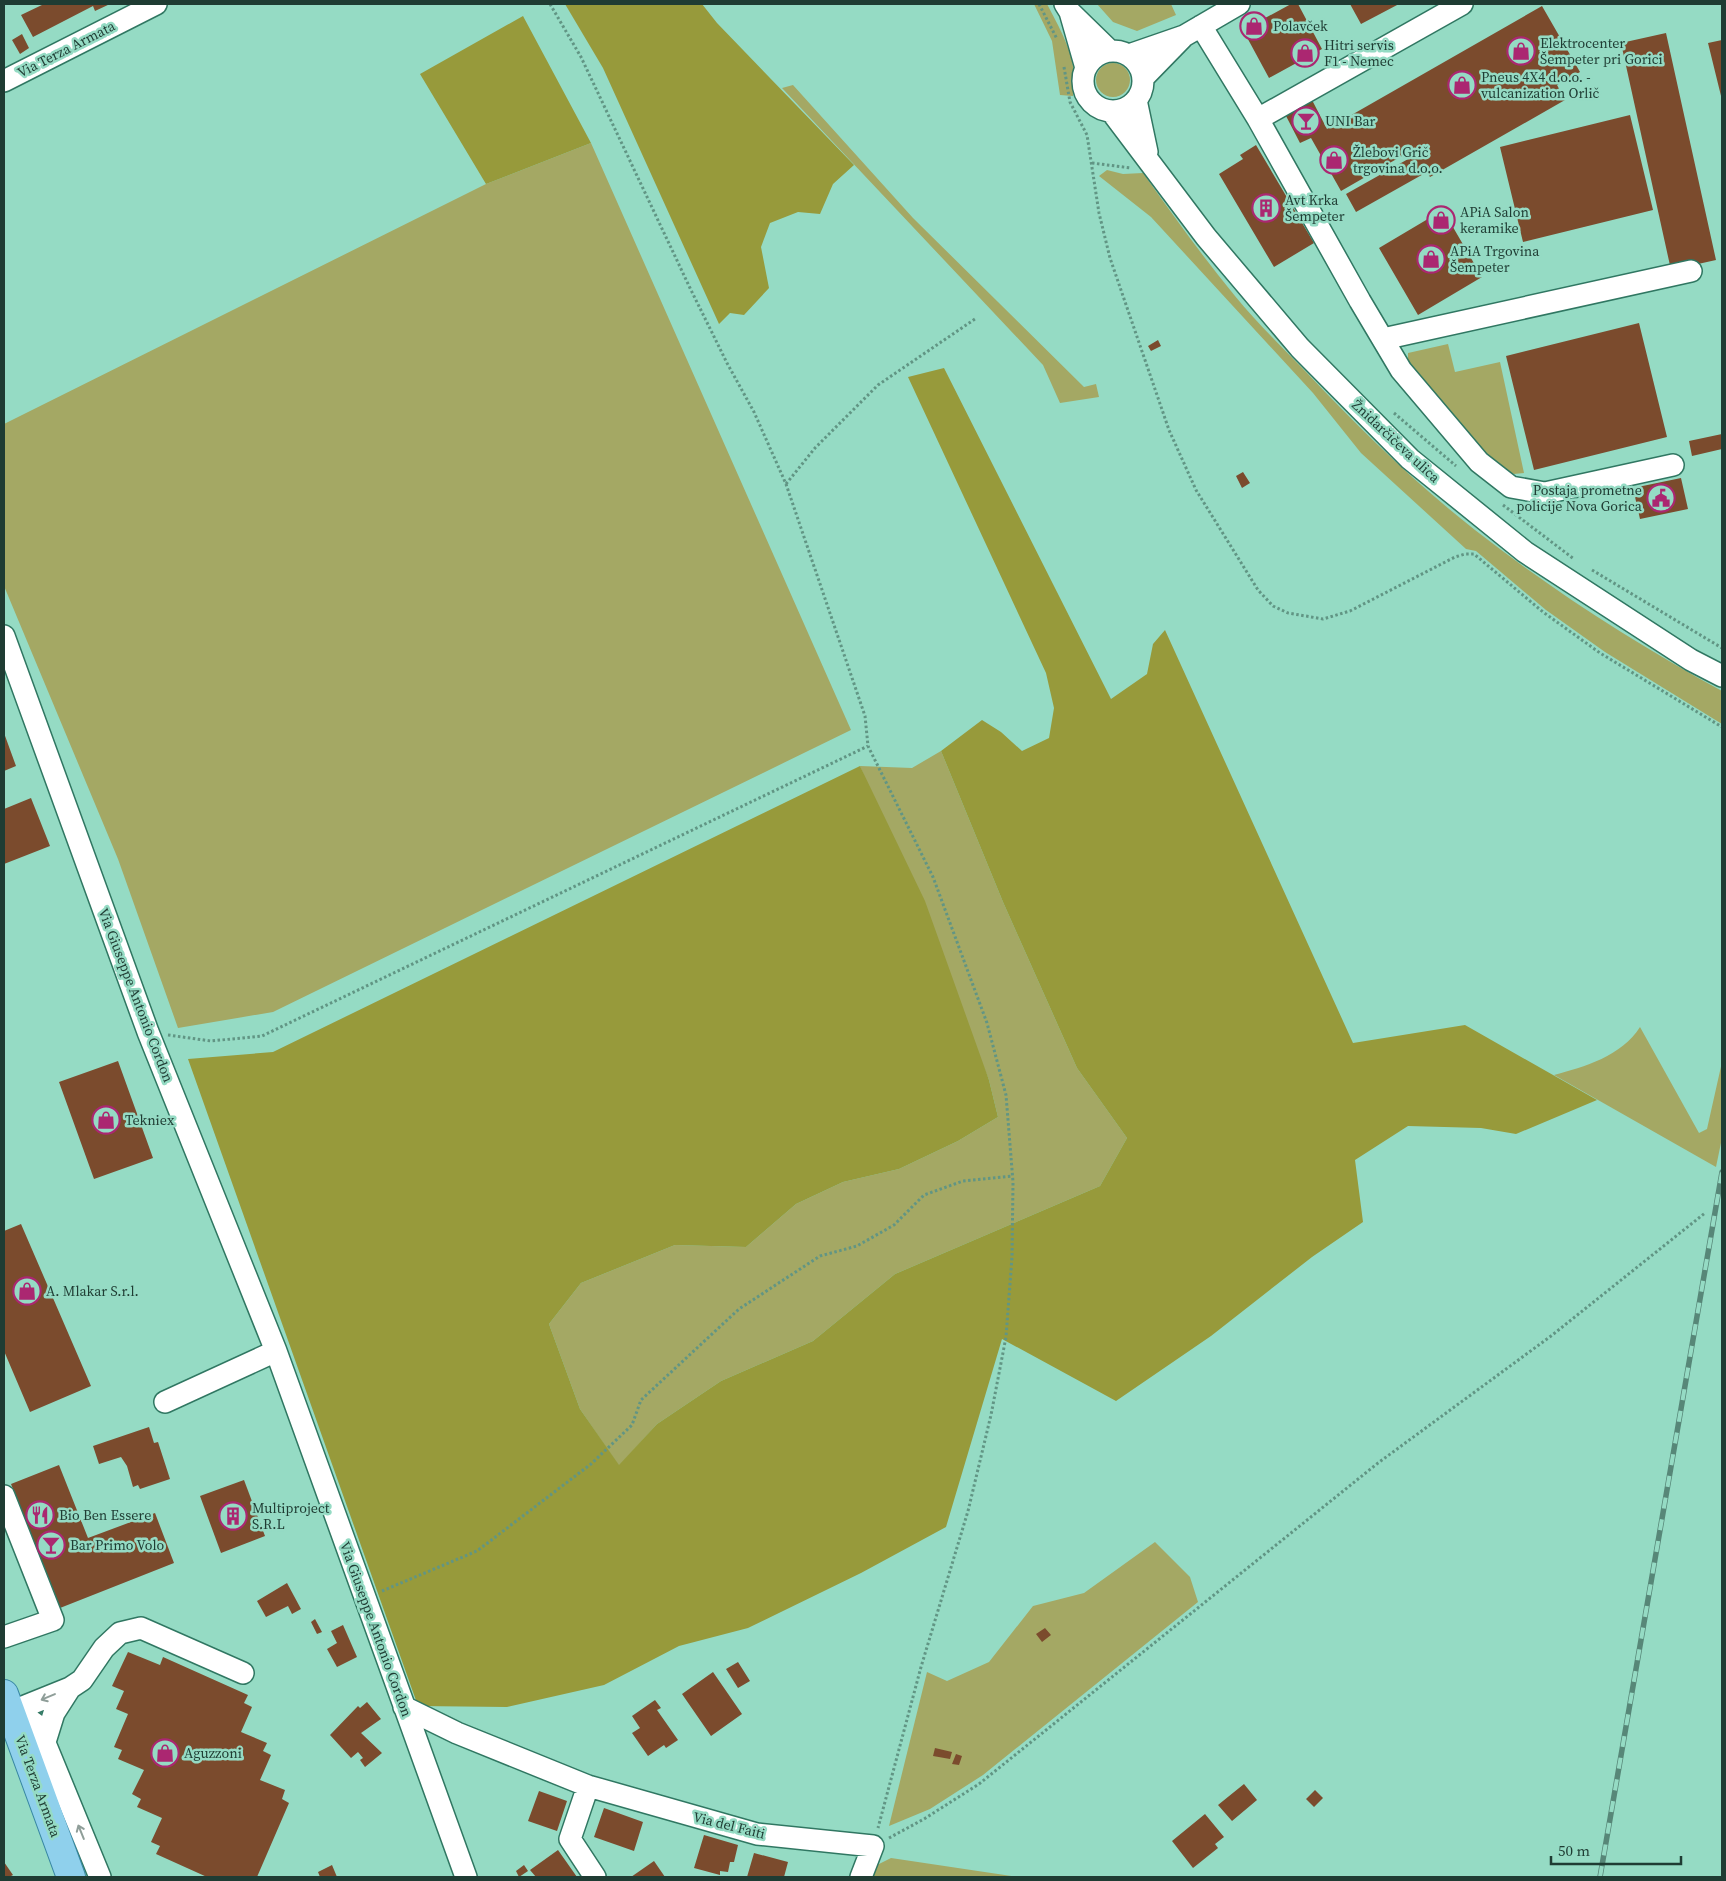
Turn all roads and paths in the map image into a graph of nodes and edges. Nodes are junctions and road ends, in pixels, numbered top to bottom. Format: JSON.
{"nodes":[{"id":1,"x":156,"y":4,"type":"edge"},
{"id":2,"x":550,"y":4,"type":"edge"},
{"id":3,"x":1039,"y":4,"type":"edge"},
{"id":4,"x":1239,"y":4,"type":"edge"},
{"id":5,"x":1462,"y":4,"type":"edge"},
{"id":6,"x":1067,"y":8,"type":"edge"},
{"id":7,"x":1192,"y":31,"type":"junction"},
{"id":8,"x":1061,"y":47,"type":"dead end"},
{"id":9,"x":1120,"y":53,"type":"junction"},
{"id":10,"x":1062,"y":57,"type":"dead end"},
{"id":11,"x":1086,"y":68,"type":"junction"},
{"id":12,"x":1143,"y":78,"type":"junction"},
{"id":13,"x":4,"y":81,"type":"edge"},
{"id":14,"x":1136,"y":100,"type":"junction"},
{"id":15,"x":1111,"y":111,"type":"junction"},
{"id":16,"x":1258,"y":119,"type":"junction"},
{"id":17,"x":1092,"y":163,"type":"junction"},
{"id":18,"x":1143,"y":165,"type":"junction"},
{"id":19,"x":1692,"y":271,"type":"dead end"},
{"id":20,"x":975,"y":319,"type":"dead end"},
{"id":21,"x":1383,"y":339,"type":"junction"},
{"id":22,"x":1672,"y":466,"type":"dead end"},
{"id":23,"x":786,"y":484,"type":"junction"},
{"id":24,"x":4,"y":636,"type":"edge"},
{"id":25,"x":1722,"y":676,"type":"edge"},
{"id":26,"x":1722,"y":727,"type":"edge"},
{"id":27,"x":868,"y":746,"type":"junction"},
{"id":28,"x":148,"y":1032,"type":"junction"},
{"id":29,"x":1012,"y":1176,"type":"junction"},
{"id":30,"x":1705,"y":1213,"type":"dead end"},
{"id":31,"x":276,"y":1351,"type":"junction"},
{"id":32,"x":165,"y":1402,"type":"dead end"},
{"id":33,"x":4,"y":1496,"type":"edge"},
{"id":34,"x":365,"y":1598,"type":"junction"},
{"id":35,"x":4,"y":1637,"type":"edge"},
{"id":36,"x":243,"y":1673,"type":"dead end"},
{"id":37,"x":70,"y":1688,"type":"junction"},
{"id":38,"x":9,"y":1705,"type":"edge"},
{"id":39,"x":404,"y":1707,"type":"junction"},
{"id":40,"x":45,"y":1742,"type":"junction"},
{"id":41,"x":588,"y":1786,"type":"junction"},
{"id":42,"x":873,"y":1846,"type":"junction"},
{"id":43,"x":71,"y":1877,"type":"edge"},
{"id":44,"x":100,"y":1877,"type":"edge"},
{"id":45,"x":466,"y":1877,"type":"edge"},
{"id":46,"x":594,"y":1877,"type":"edge"},
{"id":47,"x":861,"y":1877,"type":"edge"}],
"edges":[{"from":1,"to":13,"type":"street","name":"Via Terza Armata"},
{"from":2,"to":23,"type":"path"},
{"from":3,"to":8,"type":"path"},
{"from":4,"to":7,"type":"street"},
{"from":5,"to":16,"type":"street"},
{"from":6,"to":9,"type":"street","name":"Žnidarčičeva ulica"},
{"from":6,"to":11,"type":"street","name":"Žnidarčičeva ulica"},
{"from":7,"to":9,"type":"street"},
{"from":7,"to":12,"type":"street"},
{"from":7,"to":16,"type":"street"},
{"from":9,"to":11,"type":"street"},
{"from":9,"to":12,"type":"street","name":"Žnidarčičeva ulica"},
{"from":10,"to":17,"type":"path"},
{"from":11,"to":15,"type":"street","name":"Žnidarčičeva ulica"},
{"from":12,"to":14,"type":"street"},
{"from":14,"to":15,"type":"street"},
{"from":14,"to":18,"type":"street","name":"Žnidarčičeva ulica"},
{"from":15,"to":18,"type":"street","name":"Žnidarčičeva ulica"},
{"from":16,"to":21,"type":"street"},
{"from":17,"to":18,"type":"path"},
{"from":17,"to":26,"type":"path"},
{"from":18,"to":25,"type":"street","name":"Žnidarčičeva ulica"},
{"from":19,"to":21,"type":"street"},
{"from":20,"to":23,"type":"path"},
{"from":21,"to":22,"type":"street"},
{"from":23,"to":27,"type":"path"},
{"from":24,"to":28,"type":"street","name":"Via Giuseppe Antonio Cordon"},
{"from":27,"to":28,"type":"path"},
{"from":27,"to":29,"type":"path"},
{"from":28,"to":31,"type":"street","name":"Via Giuseppe Antonio Cordon"},
{"from":29,"to":34,"type":"path"},
{"from":29,"to":42,"type":"path"},
{"from":30,"to":42,"type":"path"},
{"from":31,"to":32,"type":"street"},
{"from":31,"to":34,"type":"street","name":"Via Giuseppe Antonio Cordon"},
{"from":33,"to":35,"type":"street"},
{"from":34,"to":39,"type":"street","name":"Via Giuseppe Antonio Cordon"},
{"from":36,"to":37,"type":"street"},
{"from":37,"to":38,"type":"street","one_way":true},
{"from":37,"to":40,"type":"street"},
{"from":38,"to":40,"type":"street"},
{"from":38,"to":43,"type":"main road","name":"Via Terza Armata"},
{"from":39,"to":41,"type":"street","name":"Via del Faiti"},
{"from":39,"to":45,"type":"street","name":"Via Giuseppe Antonio Cordon"},
{"from":44,"to":40,"type":"street","one_way":true},
{"from":41,"to":42,"type":"street","name":"Via del Faiti"},
{"from":41,"to":46,"type":"street"},
{"from":42,"to":47,"type":"street"}]}
